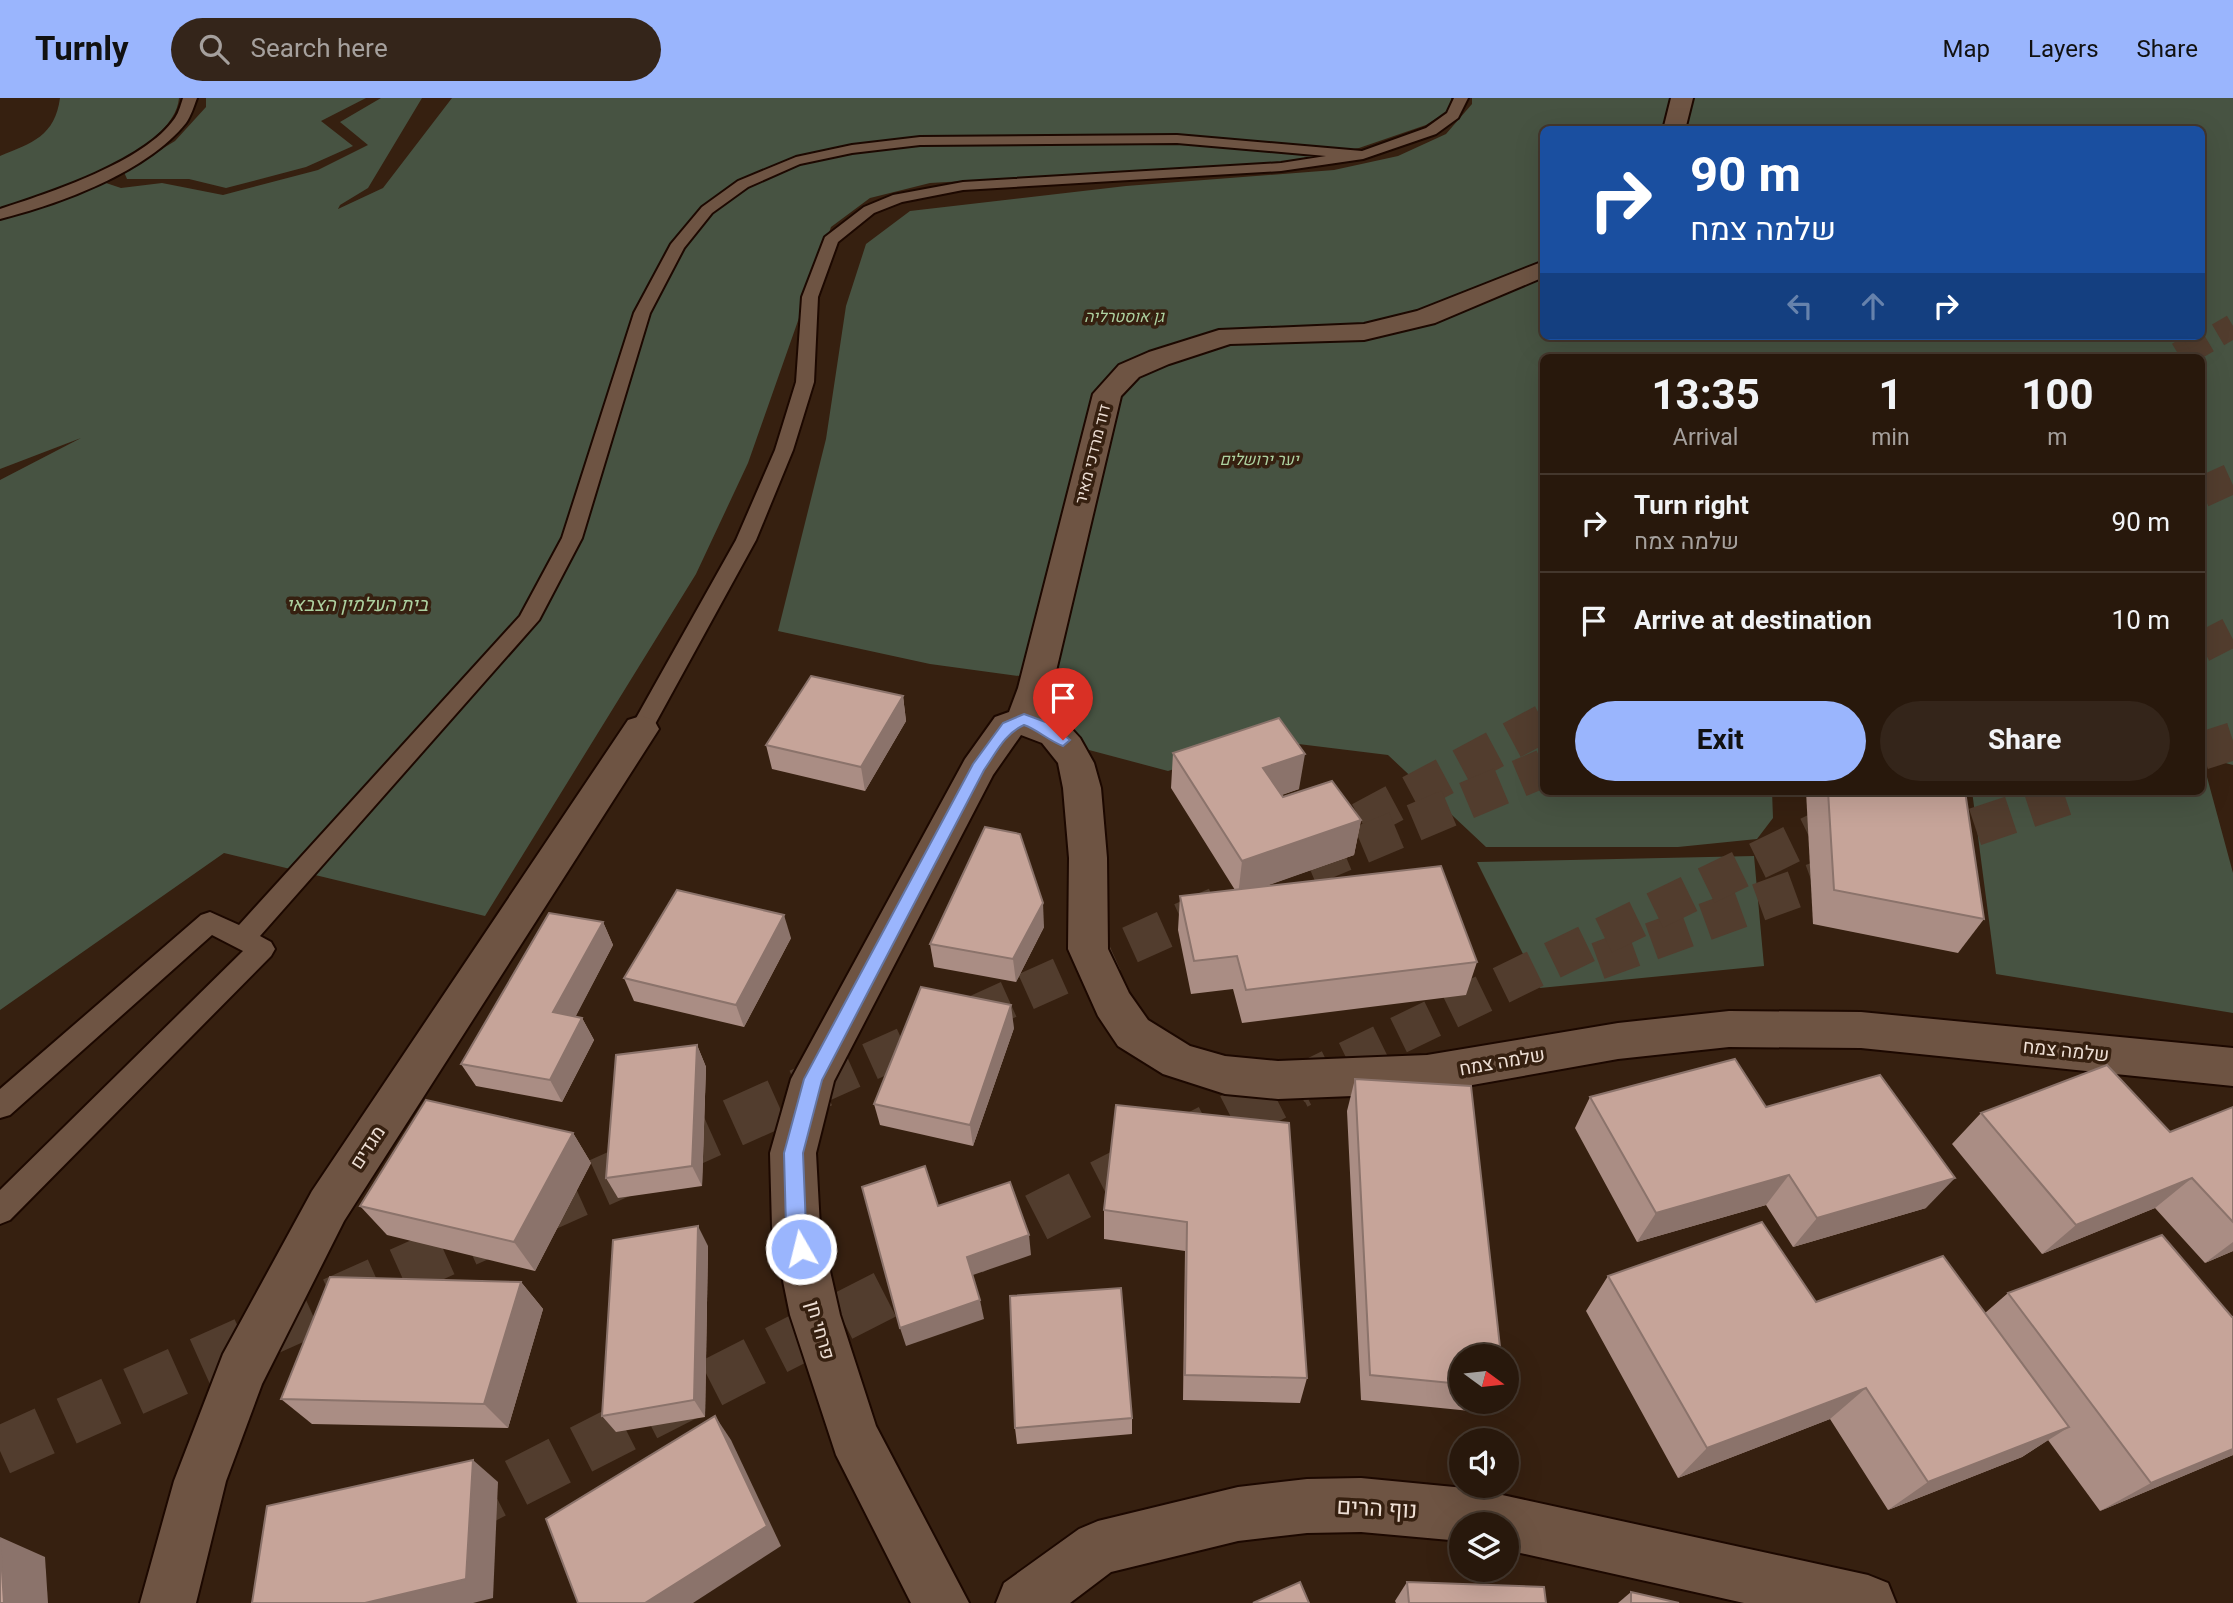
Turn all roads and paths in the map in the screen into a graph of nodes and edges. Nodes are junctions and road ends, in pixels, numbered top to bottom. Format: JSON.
{"nodes":[{"id":1,"x":190,"y":98,"type":"edge"},
{"id":2,"x":1461,"y":98,"type":"edge"},
{"id":3,"x":1682,"y":98,"type":"edge"},
{"id":4,"x":1675,"y":126,"type":"edge"},
{"id":5,"x":1363,"y":155,"type":"junction"},
{"id":6,"x":0,"y":214,"type":"edge"},
{"id":7,"x":1540,"y":270,"type":"edge"},
{"id":8,"x":1024,"y":720,"type":"junction"},
{"id":9,"x":641,"y":729,"type":"joint"},
{"id":10,"x":243,"y":939,"type":"junction"},
{"id":11,"x":2233,"y":1068,"type":"edge"},
{"id":12,"x":0,"y":1106,"type":"edge"},
{"id":13,"x":0,"y":1210,"type":"edge"},
{"id":14,"x":168,"y":1603,"type":"edge"},
{"id":15,"x":941,"y":1603,"type":"edge"},
{"id":16,"x":1024,"y":1603,"type":"edge"},
{"id":17,"x":1868,"y":1603,"type":"edge"}],
"edges":[{"from":1,"to":6,"type":"lane"},
{"from":2,"to":5,"type":"lane"},
{"from":3,"to":4,"type":"street"},
{"from":5,"to":9,"type":"lane"},
{"from":5,"to":10,"type":"lane"},
{"from":7,"to":8,"type":"street","name":"דוד מרדכי מאיר"},
{"from":8,"to":11,"type":"street","name":"שלמה צמח"},
{"from":8,"to":15,"type":"street","name":"פרחי חן"},
{"from":9,"to":14,"type":"street","name":"מגדים"},
{"from":10,"to":12,"type":"lane"},
{"from":10,"to":13,"type":"lane"},
{"from":16,"to":17,"type":"street","name":"נוף הרים"}]}
